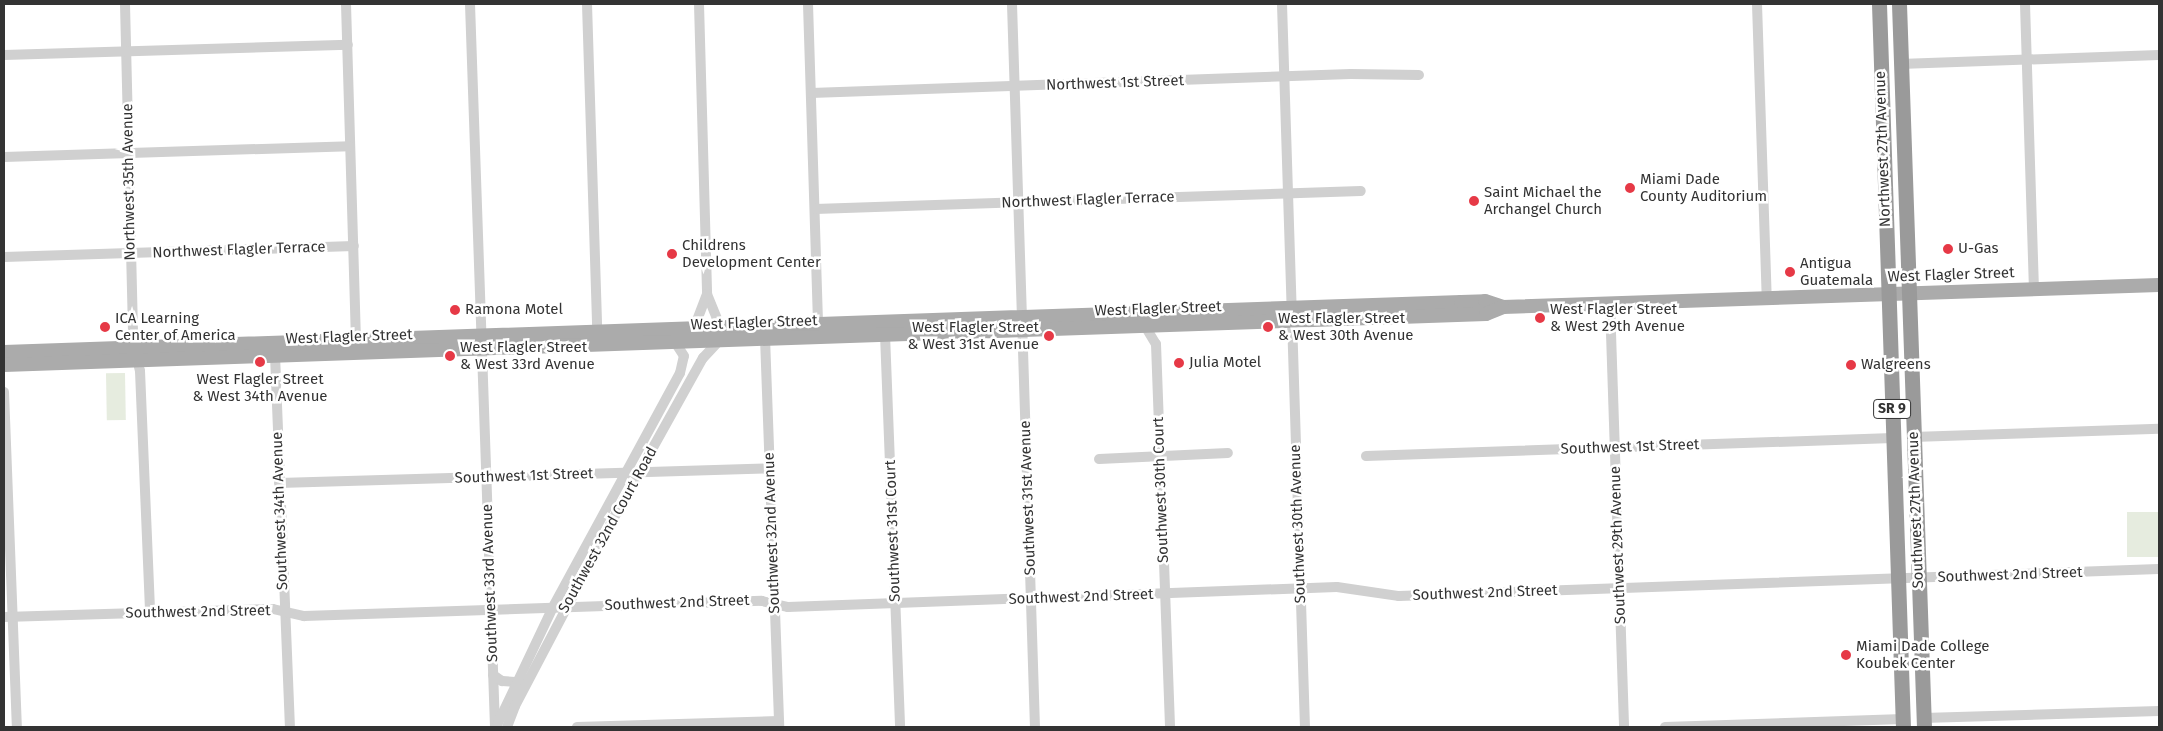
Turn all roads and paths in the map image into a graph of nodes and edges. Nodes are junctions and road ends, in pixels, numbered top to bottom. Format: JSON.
{"nodes":[{"id":1,"x":125,"y":4,"type":"edge"},
{"id":2,"x":346,"y":4,"type":"edge"},
{"id":3,"x":470,"y":4,"type":"edge"},
{"id":4,"x":587,"y":4,"type":"edge"},
{"id":5,"x":698,"y":4,"type":"edge"},
{"id":6,"x":808,"y":4,"type":"edge"},
{"id":7,"x":1012,"y":4,"type":"edge"},
{"id":8,"x":1282,"y":4,"type":"edge"},
{"id":9,"x":1757,"y":4,"type":"edge"},
{"id":10,"x":1879,"y":4,"type":"edge"},
{"id":11,"x":1899,"y":4,"type":"edge"},
{"id":12,"x":2025,"y":4,"type":"edge"},
{"id":13,"x":348,"y":45,"type":"junction"},
{"id":14,"x":1880,"y":45,"type":"junction"},
{"id":15,"x":127,"y":52,"type":"junction"},
{"id":16,"x":2159,"y":55,"type":"edge"},
{"id":17,"x":4,"y":56,"type":"edge"},
{"id":18,"x":2026,"y":59,"type":"junction"},
{"id":19,"x":1900,"y":64,"type":"junction"},
{"id":20,"x":1419,"y":75,"type":"dead end"},
{"id":21,"x":1284,"y":77,"type":"junction"},
{"id":22,"x":1881,"y":78,"type":"junction"},
{"id":23,"x":1014,"y":86,"type":"junction"},
{"id":24,"x":811,"y":93,"type":"junction"},
{"id":25,"x":350,"y":146,"type":"junction"},
{"id":26,"x":129,"y":152,"type":"junction"},
{"id":27,"x":4,"y":157,"type":"edge"},
{"id":28,"x":1361,"y":191,"type":"dead end"},
{"id":29,"x":1288,"y":194,"type":"junction"},
{"id":30,"x":1017,"y":203,"type":"junction"},
{"id":31,"x":815,"y":209,"type":"junction"},
{"id":32,"x":354,"y":246,"type":"junction"},
{"id":33,"x":131,"y":253,"type":"junction"},
{"id":34,"x":4,"y":256,"type":"edge"},
{"id":35,"x":2159,"y":285,"type":"edge"},
{"id":36,"x":2034,"y":288,"type":"junction"},
{"id":37,"x":1909,"y":293,"type":"junction"},
{"id":38,"x":707,"y":294,"type":"junction"},
{"id":39,"x":1888,"y":294,"type":"junction"},
{"id":40,"x":1766,"y":298,"type":"junction"},
{"id":41,"x":1423,"y":303,"type":"junction"},
{"id":42,"x":1610,"y":303,"type":"junction"},
{"id":43,"x":1504,"y":307,"type":"junction"},
{"id":44,"x":1291,"y":314,"type":"junction"},
{"id":45,"x":1400,"y":316,"type":"junction"},
{"id":46,"x":1021,"y":323,"type":"junction"},
{"id":47,"x":818,"y":324,"type":"junction"},
{"id":48,"x":1164,"y":325,"type":"junction"},
{"id":49,"x":749,"y":326,"type":"junction"},
{"id":50,"x":1145,"y":326,"type":"junction"},
{"id":51,"x":694,"y":328,"type":"junction"},
{"id":52,"x":597,"y":331,"type":"junction"},
{"id":53,"x":720,"y":334,"type":"junction"},
{"id":54,"x":885,"y":334,"type":"junction"},
{"id":55,"x":828,"y":336,"type":"junction"},
{"id":56,"x":764,"y":338,"type":"junction"},
{"id":57,"x":356,"y":340,"type":"junction"},
{"id":58,"x":480,"y":342,"type":"junction"},
{"id":59,"x":675,"y":342,"type":"junction"},
{"id":60,"x":1156,"y":344,"type":"junction"},
{"id":61,"x":4,"y":352,"type":"edge"},
{"id":62,"x":136,"y":353,"type":"junction"},
{"id":63,"x":276,"y":355,"type":"junction"},
{"id":64,"x":4,"y":365,"type":"edge"},
{"id":65,"x":4,"y":392,"type":"edge"},
{"id":66,"x":2159,"y":429,"type":"edge"},
{"id":67,"x":1893,"y":438,"type":"junction"},
{"id":68,"x":1913,"y":438,"type":"junction"},
{"id":69,"x":1614,"y":448,"type":"junction"},
{"id":70,"x":1228,"y":453,"type":"dead end"},
{"id":71,"x":1160,"y":456,"type":"junction"},
{"id":72,"x":1366,"y":456,"type":"dead end"},
{"id":73,"x":1099,"y":458,"type":"dead end"},
{"id":74,"x":770,"y":468,"type":"junction"},
{"id":75,"x":627,"y":472,"type":"junction"},
{"id":76,"x":640,"y":472,"type":"junction"},
{"id":77,"x":485,"y":477,"type":"junction"},
{"id":78,"x":278,"y":483,"type":"junction"},
{"id":79,"x":2159,"y":569,"type":"edge"},
{"id":80,"x":1918,"y":578,"type":"junction"},
{"id":81,"x":1898,"y":579,"type":"junction"},
{"id":82,"x":1619,"y":588,"type":"junction"},
{"id":83,"x":1301,"y":589,"type":"junction"},
{"id":84,"x":1165,"y":593,"type":"junction"},
{"id":85,"x":1031,"y":599,"type":"junction"},
{"id":86,"x":775,"y":604,"type":"junction"},
{"id":87,"x":896,"y":604,"type":"junction"},
{"id":88,"x":554,"y":607,"type":"junction"},
{"id":89,"x":566,"y":607,"type":"junction"},
{"id":90,"x":491,"y":610,"type":"junction"},
{"id":91,"x":284,"y":611,"type":"junction"},
{"id":92,"x":150,"y":613,"type":"junction"},
{"id":93,"x":8,"y":617,"type":"edge"},
{"id":94,"x":493,"y":675,"type":"junction"},
{"id":95,"x":515,"y":682,"type":"junction"},
{"id":96,"x":1902,"y":694,"type":"junction"},
{"id":97,"x":2159,"y":711,"type":"edge"},
{"id":98,"x":779,"y":724,"type":"edge"},
{"id":99,"x":1913,"y":724,"type":"edge"},
{"id":100,"x":17,"y":727,"type":"edge"},
{"id":101,"x":290,"y":727,"type":"edge"},
{"id":102,"x":496,"y":727,"type":"edge"},
{"id":103,"x":507,"y":727,"type":"edge"},
{"id":104,"x":577,"y":727,"type":"edge"},
{"id":105,"x":900,"y":727,"type":"edge"},
{"id":106,"x":1035,"y":727,"type":"edge"},
{"id":107,"x":1170,"y":727,"type":"edge"},
{"id":108,"x":1305,"y":727,"type":"edge"},
{"id":109,"x":1624,"y":727,"type":"edge"},
{"id":110,"x":1665,"y":727,"type":"edge"}],
"edges":[{"from":1,"to":15,"type":"street","name":"Northwest 35th Avenue"},
{"from":2,"to":13,"type":"street"},
{"from":3,"to":58,"type":"street","name":"Southwest 33rd Avenue"},
{"from":4,"to":52,"type":"street"},
{"from":5,"to":38,"type":"street"},
{"from":6,"to":24,"type":"street"},
{"from":7,"to":23,"type":"street","name":"Southwest 31st Avenue"},
{"from":8,"to":21,"type":"street","name":"Southwest 30th Avenue"},
{"from":9,"to":40,"type":"street"},
{"from":10,"to":14,"type":"highway","name":"Northwest 27th Avenue","number":"SR 9"},
{"from":11,"to":19,"type":"highway","name":"Northwest 27th Avenue","number":"SR 9"},
{"from":12,"to":18,"type":"street"},
{"from":13,"to":15,"type":"street"},
{"from":13,"to":25,"type":"street"},
{"from":14,"to":19,"type":"highway"},
{"from":14,"to":22,"type":"highway","name":"Northwest 27th Avenue","number":"SR 9"},
{"from":15,"to":17,"type":"street"},
{"from":15,"to":26,"type":"street","name":"Northwest 35th Avenue"},
{"from":16,"to":18,"type":"street"},
{"from":18,"to":19,"type":"street"},
{"from":18,"to":36,"type":"street"},
{"from":19,"to":22,"type":"highway"},
{"from":19,"to":37,"type":"highway","name":"Northwest 27th Avenue","number":"SR 9"},
{"from":20,"to":21,"type":"street","name":"Northwest 1st Street"},
{"from":21,"to":23,"type":"street","name":"Northwest 1st Street"},
{"from":21,"to":29,"type":"street","name":"Southwest 30th Avenue"},
{"from":22,"to":39,"type":"highway","name":"Northwest 27th Avenue","number":"SR 9"},
{"from":23,"to":24,"type":"street","name":"Northwest 1st Street"},
{"from":23,"to":30,"type":"street","name":"Southwest 31st Avenue"},
{"from":24,"to":31,"type":"street"},
{"from":25,"to":26,"type":"street"},
{"from":25,"to":32,"type":"street"},
{"from":26,"to":27,"type":"street"},
{"from":26,"to":33,"type":"street","name":"Northwest 35th Avenue"},
{"from":28,"to":29,"type":"street","name":"Northwest Flagler Terrace"},
{"from":29,"to":30,"type":"street","name":"Northwest Flagler Terrace"},
{"from":29,"to":44,"type":"street","name":"Southwest 30th Avenue"},
{"from":30,"to":31,"type":"street","name":"Northwest Flagler Terrace"},
{"from":30,"to":46,"type":"street","name":"Southwest 31st Avenue"},
{"from":31,"to":47,"type":"street"},
{"from":32,"to":33,"type":"street","name":"Northwest Flagler Terrace"},
{"from":32,"to":57,"type":"street"},
{"from":33,"to":34,"type":"street","name":"Northwest Flagler Terrace"},
{"from":33,"to":62,"type":"street","name":"Northwest 35th Avenue"},
{"from":35,"to":36,"type":"main road","name":"West Flagler Street"},
{"from":36,"to":37,"type":"main road","name":"West Flagler Street"},
{"from":37,"to":39,"type":"main road","name":"West Flagler Street"},
{"from":37,"to":68,"type":"highway","name":"Southwest 27th Avenue","number":"SR 9"},
{"from":38,"to":51,"type":"street"},
{"from":38,"to":53,"type":"street"},
{"from":39,"to":40,"type":"main road","name":"West Flagler Street"},
{"from":39,"to":67,"type":"highway","name":"Southwest 27th Avenue","number":"SR 9"},
{"from":40,"to":42,"type":"main road","name":"West Flagler Street"},
{"from":41,"to":43,"type":"main road","name":"West Flagler Street"},
{"from":41,"to":44,"type":"main road","name":"West Flagler Street"},
{"from":41,"to":45,"type":"main road"},
{"from":42,"to":43,"type":"main road","name":"West Flagler Street"},
{"from":42,"to":69,"type":"street","name":"Southwest 29th Avenue"},
{"from":43,"to":45,"type":"main road","name":"West Flagler Street"},
{"from":44,"to":45,"type":"main road","name":"West Flagler Street"},
{"from":44,"to":46,"type":"main road","name":"West Flagler Street"},
{"from":44,"to":48,"type":"main road","name":"West Flagler Street"},
{"from":44,"to":83,"type":"street","name":"Southwest 30th Avenue"},
{"from":46,"to":47,"type":"main road","name":"West Flagler Street"},
{"from":46,"to":50,"type":"main road","name":"West Flagler Street"},
{"from":46,"to":54,"type":"main road","name":"West Flagler Street"},
{"from":46,"to":85,"type":"street","name":"Southwest 31st Avenue"},
{"from":47,"to":49,"type":"main road","name":"West Flagler Street"},
{"from":47,"to":55,"type":"main road"},
{"from":48,"to":50,"type":"main road","name":"West Flagler Street"},
{"from":48,"to":60,"type":"street","name":"Southwest 30th Court"},
{"from":49,"to":53,"type":"main road","name":"West Flagler Street"},
{"from":49,"to":56,"type":"main road"},
{"from":50,"to":60,"type":"street","name":"Southwest 30th Court"},
{"from":51,"to":52,"type":"main road","name":"West Flagler Street"},
{"from":51,"to":53,"type":"main road","name":"West Flagler Street"},
{"from":52,"to":58,"type":"main road","name":"West Flagler Street"},
{"from":53,"to":56,"type":"main road","name":"West Flagler Street"},
{"from":53,"to":59,"type":"main road","name":"West Flagler Street"},
{"from":53,"to":76,"type":"street","name":"Southwest 32nd Court Road"},
{"from":54,"to":55,"type":"main road","name":"West Flagler Street"},
{"from":54,"to":87,"type":"street","name":"Southwest 31st Court"},
{"from":55,"to":56,"type":"main road","name":"West Flagler Street"},
{"from":56,"to":74,"type":"street","name":"Southwest 32nd Avenue"},
{"from":57,"to":58,"type":"main road","name":"West Flagler Street"},
{"from":57,"to":62,"type":"main road","name":"West Flagler Street"},
{"from":58,"to":59,"type":"main road","name":"West Flagler Street"},
{"from":58,"to":63,"type":"main road","name":"West Flagler Street"},
{"from":58,"to":77,"type":"street","name":"Southwest 33rd Avenue"},
{"from":59,"to":75,"type":"street","name":"Southwest 32nd Court Road"},
{"from":60,"to":71,"type":"street","name":"Southwest 30th Court"},
{"from":61,"to":62,"type":"main road","name":"West Flagler Street"},
{"from":62,"to":63,"type":"main road","name":"West Flagler Street"},
{"from":62,"to":64,"type":"main road","name":"West Flagler Street"},
{"from":62,"to":92,"type":"street","name":"Northwest 35th Avenue"},
{"from":63,"to":78,"type":"street","name":"Southwest 34th Avenue"},
{"from":65,"to":93,"type":"street"},
{"from":66,"to":68,"type":"street"},
{"from":67,"to":69,"type":"street","name":"Southwest 1st Street"},
{"from":67,"to":81,"type":"highway","name":"Southwest 27th Avenue","number":"SR 9"},
{"from":68,"to":80,"type":"highway","name":"Southwest 27th Avenue","number":"SR 9"},
{"from":69,"to":72,"type":"street","name":"Southwest 1st Street"},
{"from":69,"to":82,"type":"street","name":"Southwest 29th Avenue"},
{"from":70,"to":71,"type":"street"},
{"from":71,"to":73,"type":"street"},
{"from":71,"to":84,"type":"street","name":"Southwest 30th Court"},
{"from":74,"to":76,"type":"street","name":"Southwest 1st Street"},
{"from":74,"to":86,"type":"street","name":"Southwest 32nd Avenue"},
{"from":75,"to":76,"type":"street","name":"Southwest 1st Street"},
{"from":75,"to":77,"type":"street","name":"Southwest 1st Street"},
{"from":75,"to":88,"type":"street","name":"Southwest 32nd Court Road"},
{"from":76,"to":89,"type":"street","name":"Southwest 32nd Court Road"},
{"from":77,"to":78,"type":"street","name":"Southwest 1st Street"},
{"from":77,"to":90,"type":"street","name":"Southwest 33rd Avenue"},
{"from":78,"to":91,"type":"street","name":"Southwest 34th Avenue"},
{"from":79,"to":80,"type":"street","name":"Southwest 2nd Street"},
{"from":80,"to":81,"type":"street","name":"Southwest 2nd Street"},
{"from":80,"to":99,"type":"highway","name":"Southwest 27th Avenue","number":"SR 9"},
{"from":81,"to":82,"type":"street","name":"Southwest 2nd Street"},
{"from":81,"to":96,"type":"highway","name":"Southwest 27th Avenue","number":"SR 9"},
{"from":82,"to":83,"type":"street","name":"Southwest 2nd Street"},
{"from":82,"to":109,"type":"street","name":"Southwest 29th Avenue"},
{"from":83,"to":84,"type":"street","name":"Southwest 2nd Street"},
{"from":83,"to":108,"type":"street","name":"Southwest 30th Avenue"},
{"from":84,"to":85,"type":"street","name":"Southwest 2nd Street"},
{"from":84,"to":107,"type":"street","name":"Southwest 30th Court"},
{"from":85,"to":87,"type":"street","name":"Southwest 2nd Street"},
{"from":85,"to":106,"type":"street","name":"Southwest 31st Avenue"},
{"from":86,"to":87,"type":"street","name":"Southwest 2nd Street"},
{"from":86,"to":89,"type":"street","name":"Southwest 2nd Street"},
{"from":86,"to":98,"type":"street","name":"Southwest 32nd Avenue"},
{"from":87,"to":105,"type":"street","name":"Southwest 31st Court"},
{"from":88,"to":89,"type":"street","name":"Southwest 2nd Street"},
{"from":88,"to":90,"type":"street","name":"Southwest 2nd Street"},
{"from":88,"to":95,"type":"street","name":"Southwest 32nd Court Road"},
{"from":89,"to":103,"type":"street","name":"Southwest 32nd Court Road"},
{"from":90,"to":91,"type":"street","name":"Southwest 2nd Street"},
{"from":90,"to":94,"type":"street","name":"Southwest 33rd Avenue"},
{"from":91,"to":92,"type":"street","name":"Southwest 2nd Street"},
{"from":91,"to":101,"type":"street","name":"Southwest 34th Avenue"},
{"from":92,"to":93,"type":"street","name":"Southwest 2nd Street"},
{"from":93,"to":100,"type":"street"},
{"from":94,"to":95,"type":"street"},
{"from":94,"to":102,"type":"street","name":"Southwest 33rd Avenue"},
{"from":95,"to":102,"type":"street","name":"Southwest 32nd Court Road"},
{"from":96,"to":99,"type":"highway"},
{"from":96,"to":99,"type":"highway","name":"Southwest 27th Avenue","number":"SR 9"},
{"from":97,"to":99,"type":"street"},
{"from":98,"to":104,"type":"street"},
{"from":99,"to":110,"type":"street"}]}
